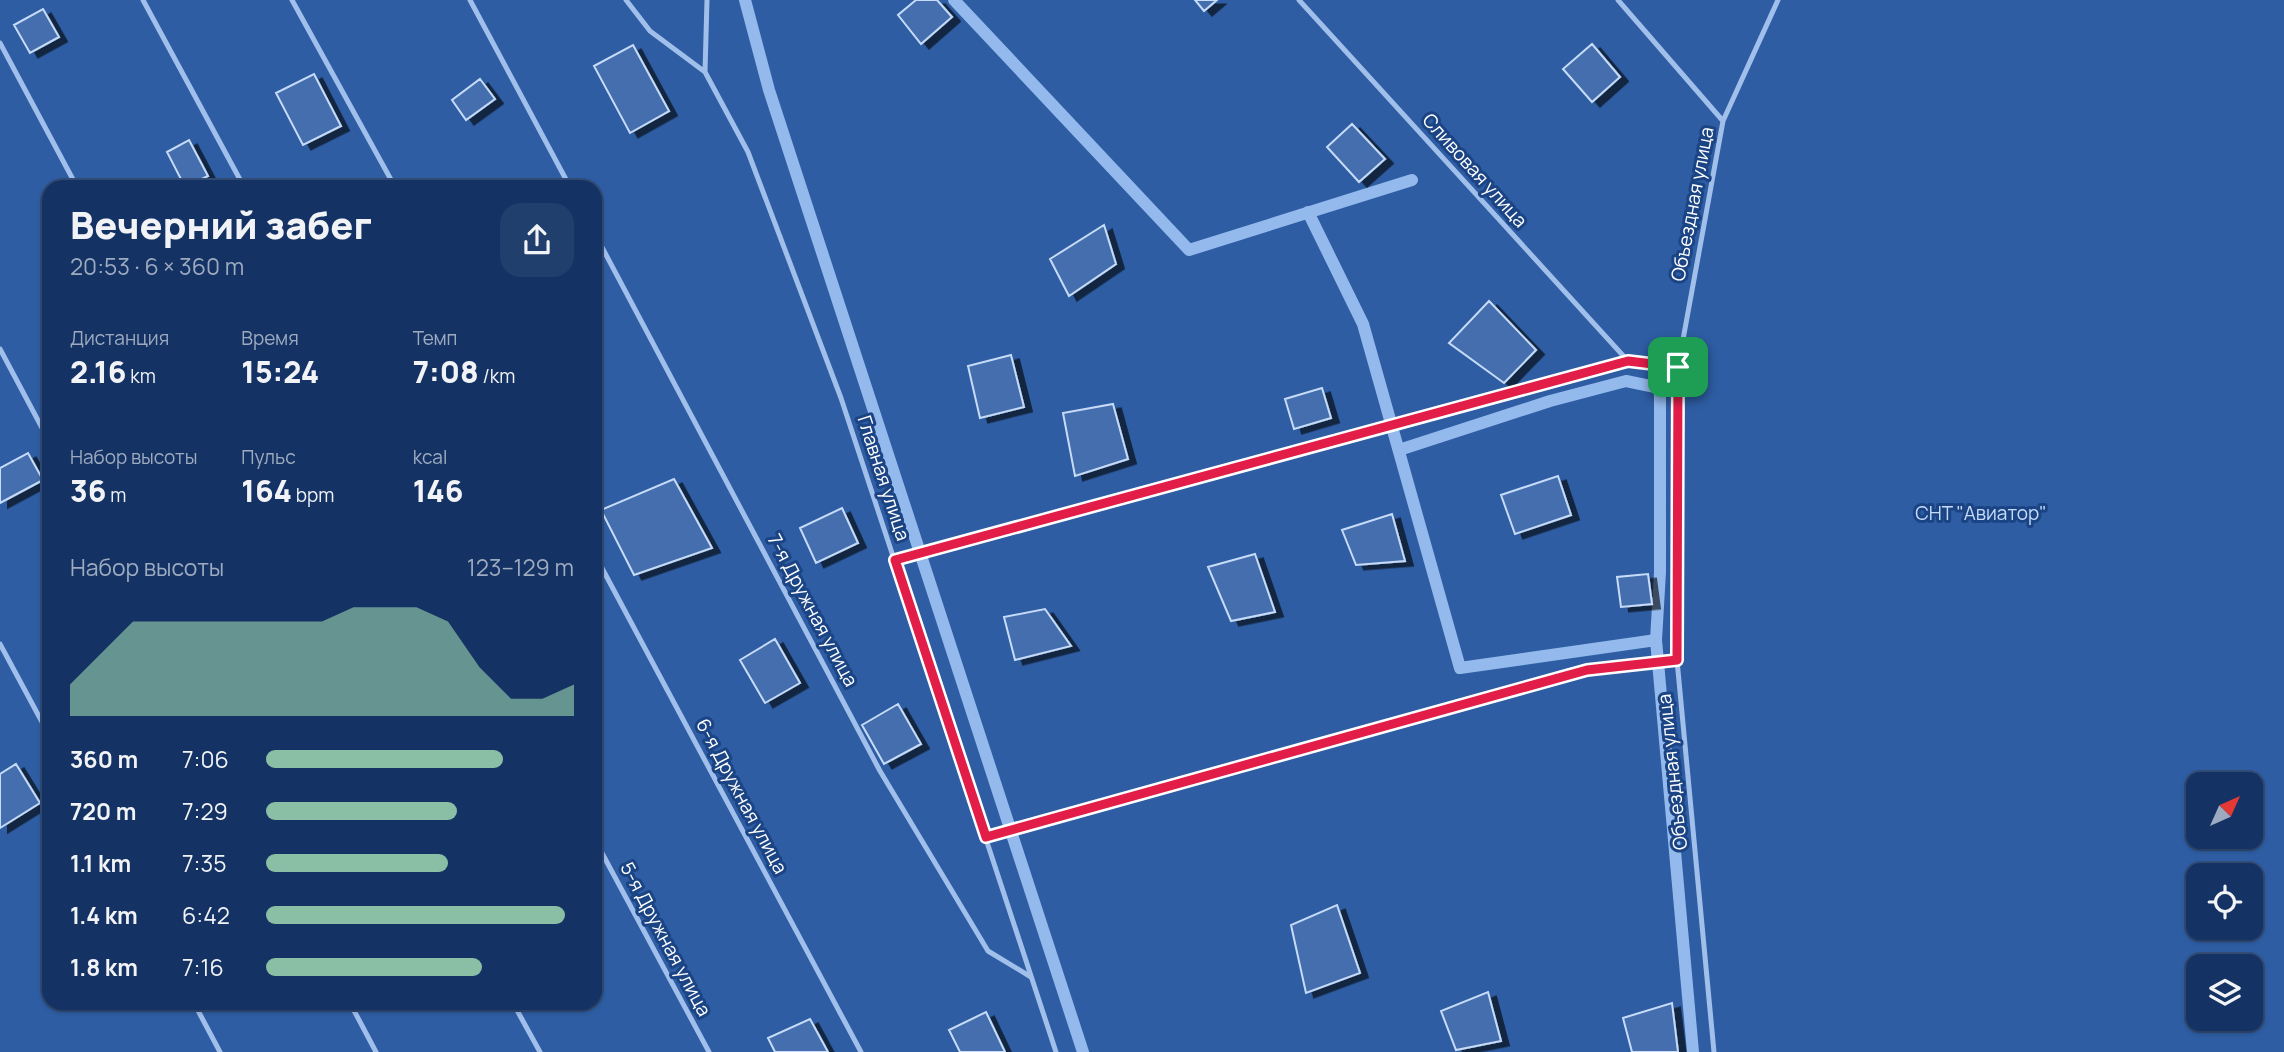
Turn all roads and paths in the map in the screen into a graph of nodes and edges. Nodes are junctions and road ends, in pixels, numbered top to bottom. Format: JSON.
{"nodes":[{"id":1,"x":144,"y":0,"type":"edge"},
{"id":2,"x":292,"y":0,"type":"edge"},
{"id":3,"x":470,"y":0,"type":"edge"},
{"id":4,"x":626,"y":0,"type":"edge"},
{"id":5,"x":707,"y":0,"type":"edge"},
{"id":6,"x":1299,"y":0,"type":"edge"},
{"id":7,"x":1618,"y":0,"type":"edge"},
{"id":8,"x":1778,"y":0,"type":"edge"},
{"id":9,"x":0,"y":43,"type":"edge"},
{"id":10,"x":705,"y":72,"type":"junction"},
{"id":11,"x":1723,"y":121,"type":"junction"},
{"id":12,"x":73,"y":180,"type":"edge"},
{"id":13,"x":240,"y":180,"type":"edge"},
{"id":14,"x":391,"y":180,"type":"edge"},
{"id":15,"x":566,"y":180,"type":"edge"},
{"id":16,"x":602,"y":247,"type":"edge"},
{"id":17,"x":0,"y":349,"type":"edge"},
{"id":18,"x":1628,"y":361,"type":"junction"},
{"id":19,"x":1678,"y":367,"type":"junction"},
{"id":20,"x":42,"y":428,"type":"edge"},
{"id":21,"x":895,"y":560,"type":"junction"},
{"id":22,"x":602,"y":568,"type":"edge"},
{"id":23,"x":0,"y":644,"type":"edge"},
{"id":24,"x":1677,"y":660,"type":"junction"},
{"id":25,"x":42,"y":722,"type":"edge"},
{"id":26,"x":986,"y":837,"type":"junction"},
{"id":27,"x":602,"y":853,"type":"edge"},
{"id":28,"x":1031,"y":977,"type":"junction"},
{"id":29,"x":198,"y":1010,"type":"edge"},
{"id":30,"x":354,"y":1010,"type":"edge"},
{"id":31,"x":517,"y":1010,"type":"edge"},
{"id":32,"x":220,"y":1052,"type":"edge"},
{"id":33,"x":376,"y":1052,"type":"edge"},
{"id":34,"x":540,"y":1052,"type":"edge"},
{"id":35,"x":709,"y":1052,"type":"edge"},
{"id":36,"x":862,"y":1052,"type":"edge"},
{"id":37,"x":1056,"y":1052,"type":"edge"},
{"id":38,"x":1714,"y":1052,"type":"edge"}],
"edges":[{"from":1,"to":13,"type":"lane"},
{"from":2,"to":14,"type":"lane"},
{"from":3,"to":15,"type":"lane"},
{"from":4,"to":10,"type":"lane"},
{"from":5,"to":10,"type":"lane","name":"Главная улица"},
{"from":6,"to":18,"type":"lane","name":"Сливовая улица"},
{"from":7,"to":11,"type":"lane"},
{"from":8,"to":11,"type":"lane","name":"Объездная улица"},
{"from":9,"to":12,"type":"lane"},
{"from":10,"to":21,"type":"lane","name":"Главная улица"},
{"from":11,"to":19,"type":"lane","name":"Объездная улица"},
{"from":16,"to":28,"type":"lane","name":"7-я Дружная улица"},
{"from":17,"to":20,"type":"lane"},
{"from":18,"to":19,"type":"lane"},
{"from":18,"to":21,"type":"lane"},
{"from":19,"to":24,"type":"lane","name":"Объездная улица"},
{"from":21,"to":26,"type":"lane","name":"Главная улица"},
{"from":22,"to":36,"type":"lane","name":"6-я Дружная улица"},
{"from":23,"to":25,"type":"lane"},
{"from":24,"to":26,"type":"lane"},
{"from":24,"to":38,"type":"lane","name":"Объездная улица"},
{"from":26,"to":28,"type":"lane","name":"Главная улица"},
{"from":27,"to":35,"type":"lane","name":"5-я Дружная улица"},
{"from":28,"to":37,"type":"lane","name":"Главная улица"},
{"from":29,"to":32,"type":"lane"},
{"from":30,"to":33,"type":"lane"},
{"from":31,"to":34,"type":"lane"}]}
